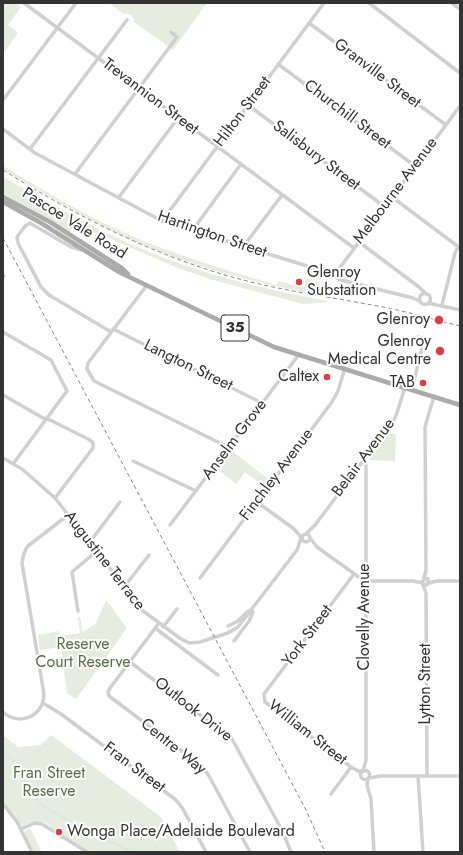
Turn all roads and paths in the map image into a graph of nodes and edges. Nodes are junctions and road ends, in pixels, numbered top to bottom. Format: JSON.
{"nodes":[{"id":1,"x":24,"y":3,"type":"edge"},
{"id":2,"x":76,"y":3,"type":"edge"},
{"id":3,"x":324,"y":3,"type":"edge"},
{"id":4,"x":369,"y":3,"type":"edge"},
{"id":5,"x":452,"y":3,"type":"edge"},
{"id":6,"x":460,"y":9,"type":"edge"},
{"id":7,"x":127,"y":20,"type":"dead end"},
{"id":8,"x":309,"y":23,"type":"junction"},
{"id":9,"x":57,"y":28,"type":"junction"},
{"id":10,"x":171,"y":32,"type":"dead end"},
{"id":11,"x":98,"y":58,"type":"junction"},
{"id":12,"x":278,"y":64,"type":"junction"},
{"id":13,"x":460,"y":73,"type":"edge"},
{"id":14,"x":139,"y":89,"type":"junction"},
{"id":15,"x":3,"y":100,"type":"edge"},
{"id":16,"x":248,"y":106,"type":"junction"},
{"id":17,"x":460,"y":106,"type":"edge"},
{"id":18,"x":178,"y":118,"type":"junction"},
{"id":19,"x":446,"y":125,"type":"junction"},
{"id":20,"x":3,"y":129,"type":"edge"},
{"id":21,"x":217,"y":147,"type":"junction"},
{"id":22,"x":30,"y":149,"type":"junction"},
{"id":23,"x":241,"y":164,"type":"junction"},
{"id":24,"x":415,"y":166,"type":"junction"},
{"id":25,"x":75,"y":174,"type":"junction"},
{"id":26,"x":282,"y":195,"type":"junction"},
{"id":27,"x":3,"y":196,"type":"edge"},
{"id":28,"x":119,"y":197,"type":"junction"},
{"id":29,"x":392,"y":198,"type":"junction"},
{"id":30,"x":3,"y":202,"type":"edge"},
{"id":31,"x":384,"y":207,"type":"junction"},
{"id":32,"x":162,"y":221,"type":"junction"},
{"id":33,"x":192,"y":231,"type":"junction"},
{"id":34,"x":359,"y":242,"type":"junction"},
{"id":35,"x":243,"y":247,"type":"junction"},
{"id":36,"x":354,"y":248,"type":"junction"},
{"id":37,"x":459,"y":248,"type":"edge"},
{"id":38,"x":85,"y":251,"type":"junction"},
{"id":39,"x":129,"y":276,"type":"junction"},
{"id":40,"x":333,"y":277,"type":"junction"},
{"id":41,"x":147,"y":285,"type":"junction"},
{"id":42,"x":418,"y":286,"type":"junction"},
{"id":43,"x":426,"y":294,"type":"junction"},
{"id":44,"x":421,"y":296,"type":"junction"},
{"id":45,"x":413,"y":298,"type":"junction"},
{"id":46,"x":430,"y":299,"type":"junction"},
{"id":47,"x":421,"y":302,"type":"junction"},
{"id":48,"x":428,"y":303,"type":"junction"},
{"id":49,"x":436,"y":304,"type":"junction"},
{"id":50,"x":442,"y":306,"type":"junction"},
{"id":51,"x":460,"y":310,"type":"edge"},
{"id":52,"x":112,"y":331,"type":"junction"},
{"id":53,"x":3,"y":332,"type":"edge"},
{"id":54,"x":418,"y":337,"type":"dead end"},
{"id":55,"x":298,"y":354,"type":"junction"},
{"id":56,"x":345,"y":368,"type":"junction"},
{"id":57,"x":405,"y":387,"type":"junction"},
{"id":58,"x":412,"y":390,"type":"junction"},
{"id":59,"x":3,"y":395,"type":"edge"},
{"id":60,"x":434,"y":396,"type":"junction"},
{"id":61,"x":262,"y":403,"type":"junction"},
{"id":62,"x":460,"y":405,"type":"edge"},
{"id":63,"x":46,"y":419,"type":"junction"},
{"id":64,"x":230,"y":448,"type":"junction"},
{"id":65,"x":3,"y":458,"type":"edge"},
{"id":66,"x":133,"y":461,"type":"dead end"},
{"id":67,"x":363,"y":461,"type":"junction"},
{"id":68,"x":13,"y":464,"type":"junction"},
{"id":69,"x":358,"y":467,"type":"junction"},
{"id":70,"x":365,"y":474,"type":"junction"},
{"id":71,"x":196,"y":491,"type":"junction"},
{"id":72,"x":55,"y":498,"type":"junction"},
{"id":73,"x":120,"y":502,"type":"dead end"},
{"id":74,"x":257,"y":502,"type":"junction"},
{"id":75,"x":68,"y":515,"type":"junction"},
{"id":76,"x":170,"y":525,"type":"dead end"},
{"id":77,"x":294,"y":530,"type":"junction"},
{"id":78,"x":308,"y":536,"type":"junction"},
{"id":79,"x":302,"y":538,"type":"junction"},
{"id":80,"x":90,"y":542,"type":"junction"},
{"id":81,"x":306,"y":542,"type":"junction"},
{"id":82,"x":317,"y":547,"type":"junction"},
{"id":83,"x":297,"y":550,"type":"junction"},
{"id":84,"x":97,"y":551,"type":"junction"},
{"id":85,"x":149,"y":555,"type":"dead end"},
{"id":86,"x":354,"y":574,"type":"junction"},
{"id":87,"x":200,"y":578,"type":"dead end"},
{"id":88,"x":365,"y":581,"type":"junction"},
{"id":89,"x":426,"y":581,"type":"junction"},
{"id":90,"x":460,"y":581,"type":"edge"},
{"id":91,"x":124,"y":587,"type":"junction"},
{"id":92,"x":177,"y":609,"type":"dead end"},
{"id":93,"x":251,"y":610,"type":"junction"},
{"id":94,"x":78,"y":611,"type":"dead end"},
{"id":95,"x":159,"y":623,"type":"junction"},
{"id":96,"x":228,"y":626,"type":"dead end"},
{"id":97,"x":163,"y":627,"type":"junction"},
{"id":98,"x":155,"y":628,"type":"junction"},
{"id":99,"x":234,"y":641,"type":"dead end"},
{"id":100,"x":130,"y":662,"type":"junction"},
{"id":101,"x":218,"y":675,"type":"dead end"},
{"id":102,"x":264,"y":698,"type":"joint"},
{"id":103,"x":43,"y":703,"type":"junction"},
{"id":104,"x":3,"y":712,"type":"edge"},
{"id":105,"x":351,"y":767,"type":"junction"},
{"id":106,"x":366,"y":772,"type":"junction"},
{"id":107,"x":381,"y":776,"type":"junction"},
{"id":108,"x":418,"y":776,"type":"junction"},
{"id":109,"x":427,"y":776,"type":"junction"},
{"id":110,"x":460,"y":776,"type":"edge"},
{"id":111,"x":361,"y":778,"type":"junction"},
{"id":112,"x":368,"y":778,"type":"junction"},
{"id":113,"x":369,"y":791,"type":"junction"},
{"id":114,"x":331,"y":794,"type":"dead end"},
{"id":115,"x":3,"y":804,"type":"edge"},
{"id":116,"x":21,"y":829,"type":"junction"},
{"id":117,"x":32,"y":852,"type":"edge"},
{"id":118,"x":87,"y":852,"type":"edge"},
{"id":119,"x":206,"y":852,"type":"edge"},
{"id":120,"x":250,"y":852,"type":"edge"},
{"id":121,"x":291,"y":852,"type":"edge"},
{"id":122,"x":374,"y":852,"type":"edge"},
{"id":123,"x":423,"y":852,"type":"edge"}],
"edges":[{"from":1,"to":9,"type":"street","name":"Trevannion Street"},
{"from":2,"to":9,"type":"street"},
{"from":3,"to":8,"type":"street","name":"Hilton Street"},
{"from":4,"to":13,"type":"street"},
{"from":5,"to":6,"type":"street"},
{"from":7,"to":11,"type":"street"},
{"from":8,"to":12,"type":"street","name":"Hilton Street"},
{"from":8,"to":19,"type":"street","name":"Granville Street"},
{"from":9,"to":11,"type":"street","name":"Trevannion Street"},
{"from":9,"to":15,"type":"street"},
{"from":10,"to":14,"type":"street"},
{"from":11,"to":14,"type":"street","name":"Trevannion Street"},
{"from":11,"to":22,"type":"street"},
{"from":12,"to":16,"type":"street","name":"Hilton Street"},
{"from":12,"to":24,"type":"street","name":"Churchill Street"},
{"from":14,"to":18,"type":"street","name":"Trevannion Street"},
{"from":14,"to":25,"type":"street"},
{"from":16,"to":21,"type":"street","name":"Hilton Street"},
{"from":16,"to":31,"type":"street","name":"Salisbury Street"},
{"from":17,"to":19,"type":"street","name":"Melbourne Avenue"},
{"from":18,"to":21,"type":"street","name":"Trevannion Street"},
{"from":18,"to":28,"type":"street"},
{"from":19,"to":24,"type":"street","name":"Melbourne Avenue"},
{"from":20,"to":22,"type":"street","name":"Hartington Street"},
{"from":21,"to":23,"type":"street","name":"Trevannion Street"},
{"from":21,"to":32,"type":"street","name":"Hilton Street"},
{"from":22,"to":25,"type":"street","name":"Hartington Street"},
{"from":23,"to":26,"type":"street","name":"Trevannion Street"},
{"from":23,"to":33,"type":"street"},
{"from":24,"to":29,"type":"street","name":"Melbourne Avenue"},
{"from":25,"to":28,"type":"street","name":"Hartington Street"},
{"from":26,"to":35,"type":"street"},
{"from":26,"to":36,"type":"street","name":"Trevannion Street"},
{"from":27,"to":39,"type":"main road","name":"Pascoe Vale Road","number":"35"},
{"from":28,"to":32,"type":"street","name":"Hartington Street"},
{"from":29,"to":31,"type":"street","name":"Melbourne Avenue"},
{"from":29,"to":37,"type":"street"},
{"from":30,"to":38,"type":"main road","name":"Pascoe Vale Road","number":"35"},
{"from":31,"to":34,"type":"street","name":"Melbourne Avenue"},
{"from":32,"to":33,"type":"street","name":"Hartington Street"},
{"from":33,"to":35,"type":"street","name":"Hartington Street"},
{"from":34,"to":36,"type":"street","name":"Melbourne Avenue"},
{"from":34,"to":42,"type":"street"},
{"from":35,"to":40,"type":"street","name":"Hartington Street"},
{"from":36,"to":40,"type":"street","name":"Melbourne Avenue"},
{"from":37,"to":50,"type":"street"},
{"from":38,"to":39,"type":"main road","name":"Pascoe Vale Road","number":"35"},
{"from":38,"to":52,"type":"street","name":"Langton Street"},
{"from":39,"to":41,"type":"main road","name":"Pascoe Vale Road","number":"35"},
{"from":40,"to":45,"type":"street","name":"Hartington Street"},
{"from":41,"to":52,"type":"street"},
{"from":41,"to":55,"type":"main road","name":"Pascoe Vale Road","number":"35"},
{"from":42,"to":43,"type":"street"},
{"from":42,"to":44,"type":"street"},
{"from":43,"to":44,"type":"street"},
{"from":43,"to":46,"type":"street"},
{"from":44,"to":45,"type":"street","name":"Hartington Street"},
{"from":44,"to":47,"type":"street"},
{"from":45,"to":47,"type":"street","name":"Hartington Street"},
{"from":46,"to":48,"type":"street"},
{"from":46,"to":49,"type":"street"},
{"from":47,"to":48,"type":"street"},
{"from":48,"to":49,"type":"street"},
{"from":49,"to":50,"type":"street"},
{"from":50,"to":51,"type":"street"},
{"from":52,"to":61,"type":"street","name":"Langton Street"},
{"from":52,"to":64,"type":"street"},
{"from":53,"to":63,"type":"street"},
{"from":54,"to":58,"type":"street"},
{"from":55,"to":56,"type":"main road","name":"Pascoe Vale Road","number":"35"},
{"from":55,"to":61,"type":"street","name":"Anselm Grove"},
{"from":56,"to":57,"type":"main road","name":"Pascoe Vale Road","number":"35"},
{"from":56,"to":74,"type":"street","name":"Finchley Avenue"},
{"from":57,"to":58,"type":"main road","name":"Pascoe Vale Road","number":"35"},
{"from":57,"to":67,"type":"street","name":"Belair Avenue"},
{"from":58,"to":60,"type":"main road","name":"Pascoe Vale Road","number":"35"},
{"from":59,"to":63,"type":"street"},
{"from":60,"to":62,"type":"main road","name":"Pascoe Vale Road","number":"35"},
{"from":60,"to":89,"type":"street"},
{"from":61,"to":64,"type":"street","name":"Anselm Grove"},
{"from":63,"to":68,"type":"street"},
{"from":63,"to":72,"type":"street"},
{"from":64,"to":71,"type":"street","name":"Anselm Grove"},
{"from":65,"to":68,"type":"street","name":"Augustine Terrace"},
{"from":66,"to":71,"type":"street"},
{"from":67,"to":69,"type":"street","name":"Belair Avenue"},
{"from":67,"to":70,"type":"street","name":"Clovelly Avenue"},
{"from":68,"to":72,"type":"street","name":"Augustine Terrace"},
{"from":69,"to":70,"type":"street"},
{"from":69,"to":78,"type":"street","name":"Belair Avenue"},
{"from":70,"to":88,"type":"street","name":"Clovelly Avenue"},
{"from":71,"to":76,"type":"street","name":"Anselm Grove"},
{"from":72,"to":75,"type":"street","name":"Augustine Terrace"},
{"from":73,"to":80,"type":"street"},
{"from":74,"to":77,"type":"street"},
{"from":74,"to":87,"type":"street","name":"Finchley Avenue"},
{"from":75,"to":80,"type":"street","name":"Augustine Terrace"},
{"from":75,"to":103,"type":"street"},
{"from":77,"to":78,"type":"street"},
{"from":77,"to":79,"type":"street"},
{"from":78,"to":79,"type":"street"},
{"from":78,"to":81,"type":"street"},
{"from":78,"to":82,"type":"street"},
{"from":79,"to":81,"type":"street"},
{"from":79,"to":83,"type":"street"},
{"from":80,"to":84,"type":"street","name":"Augustine Terrace"},
{"from":81,"to":82,"type":"street"},
{"from":81,"to":83,"type":"street"},
{"from":82,"to":86,"type":"street"},
{"from":83,"to":93,"type":"street"},
{"from":84,"to":91,"type":"street","name":"Augustine Terrace"},
{"from":84,"to":94,"type":"street"},
{"from":85,"to":91,"type":"street"},
{"from":86,"to":88,"type":"street"},
{"from":86,"to":102,"type":"street","name":"York Street"},
{"from":88,"to":89,"type":"street"},
{"from":88,"to":106,"type":"street","name":"Clovelly Avenue"},
{"from":89,"to":90,"type":"street"},
{"from":89,"to":109,"type":"street","name":"Lytton Street"},
{"from":91,"to":95,"type":"street","name":"Augustine Terrace"},
{"from":92,"to":97,"type":"street"},
{"from":93,"to":96,"type":"street"},
{"from":93,"to":97,"type":"street","name":"Augustine Terrace"},
{"from":93,"to":99,"type":"street"},
{"from":95,"to":97,"type":"street","name":"Augustine Terrace"},
{"from":95,"to":98,"type":"street"},
{"from":98,"to":100,"type":"street"},
{"from":98,"to":101,"type":"street"},
{"from":100,"to":120,"type":"street","name":"Centre Way"},
{"from":100,"to":121,"type":"street","name":"Outlook Drive"},
{"from":102,"to":105,"type":"street","name":"William Street"},
{"from":103,"to":104,"type":"street"},
{"from":103,"to":119,"type":"street","name":"Fran Street"},
{"from":105,"to":106,"type":"street","name":"William Street"},
{"from":105,"to":111,"type":"street","name":"William Street"},
{"from":105,"to":114,"type":"street"},
{"from":106,"to":107,"type":"street","name":"William Street"},
{"from":106,"to":111,"type":"street"},
{"from":106,"to":112,"type":"street"},
{"from":107,"to":108,"type":"street","name":"William Street"},
{"from":107,"to":112,"type":"street","name":"William Street"},
{"from":108,"to":109,"type":"street","name":"William Street"},
{"from":108,"to":123,"type":"street"},
{"from":109,"to":110,"type":"street","name":"William Street"},
{"from":111,"to":112,"type":"street","name":"William Street"},
{"from":111,"to":113,"type":"street","name":"William Street"},
{"from":112,"to":113,"type":"street"},
{"from":113,"to":122,"type":"street"},
{"from":115,"to":116,"type":"street"},
{"from":116,"to":117,"type":"street"},
{"from":116,"to":118,"type":"street"}]}
